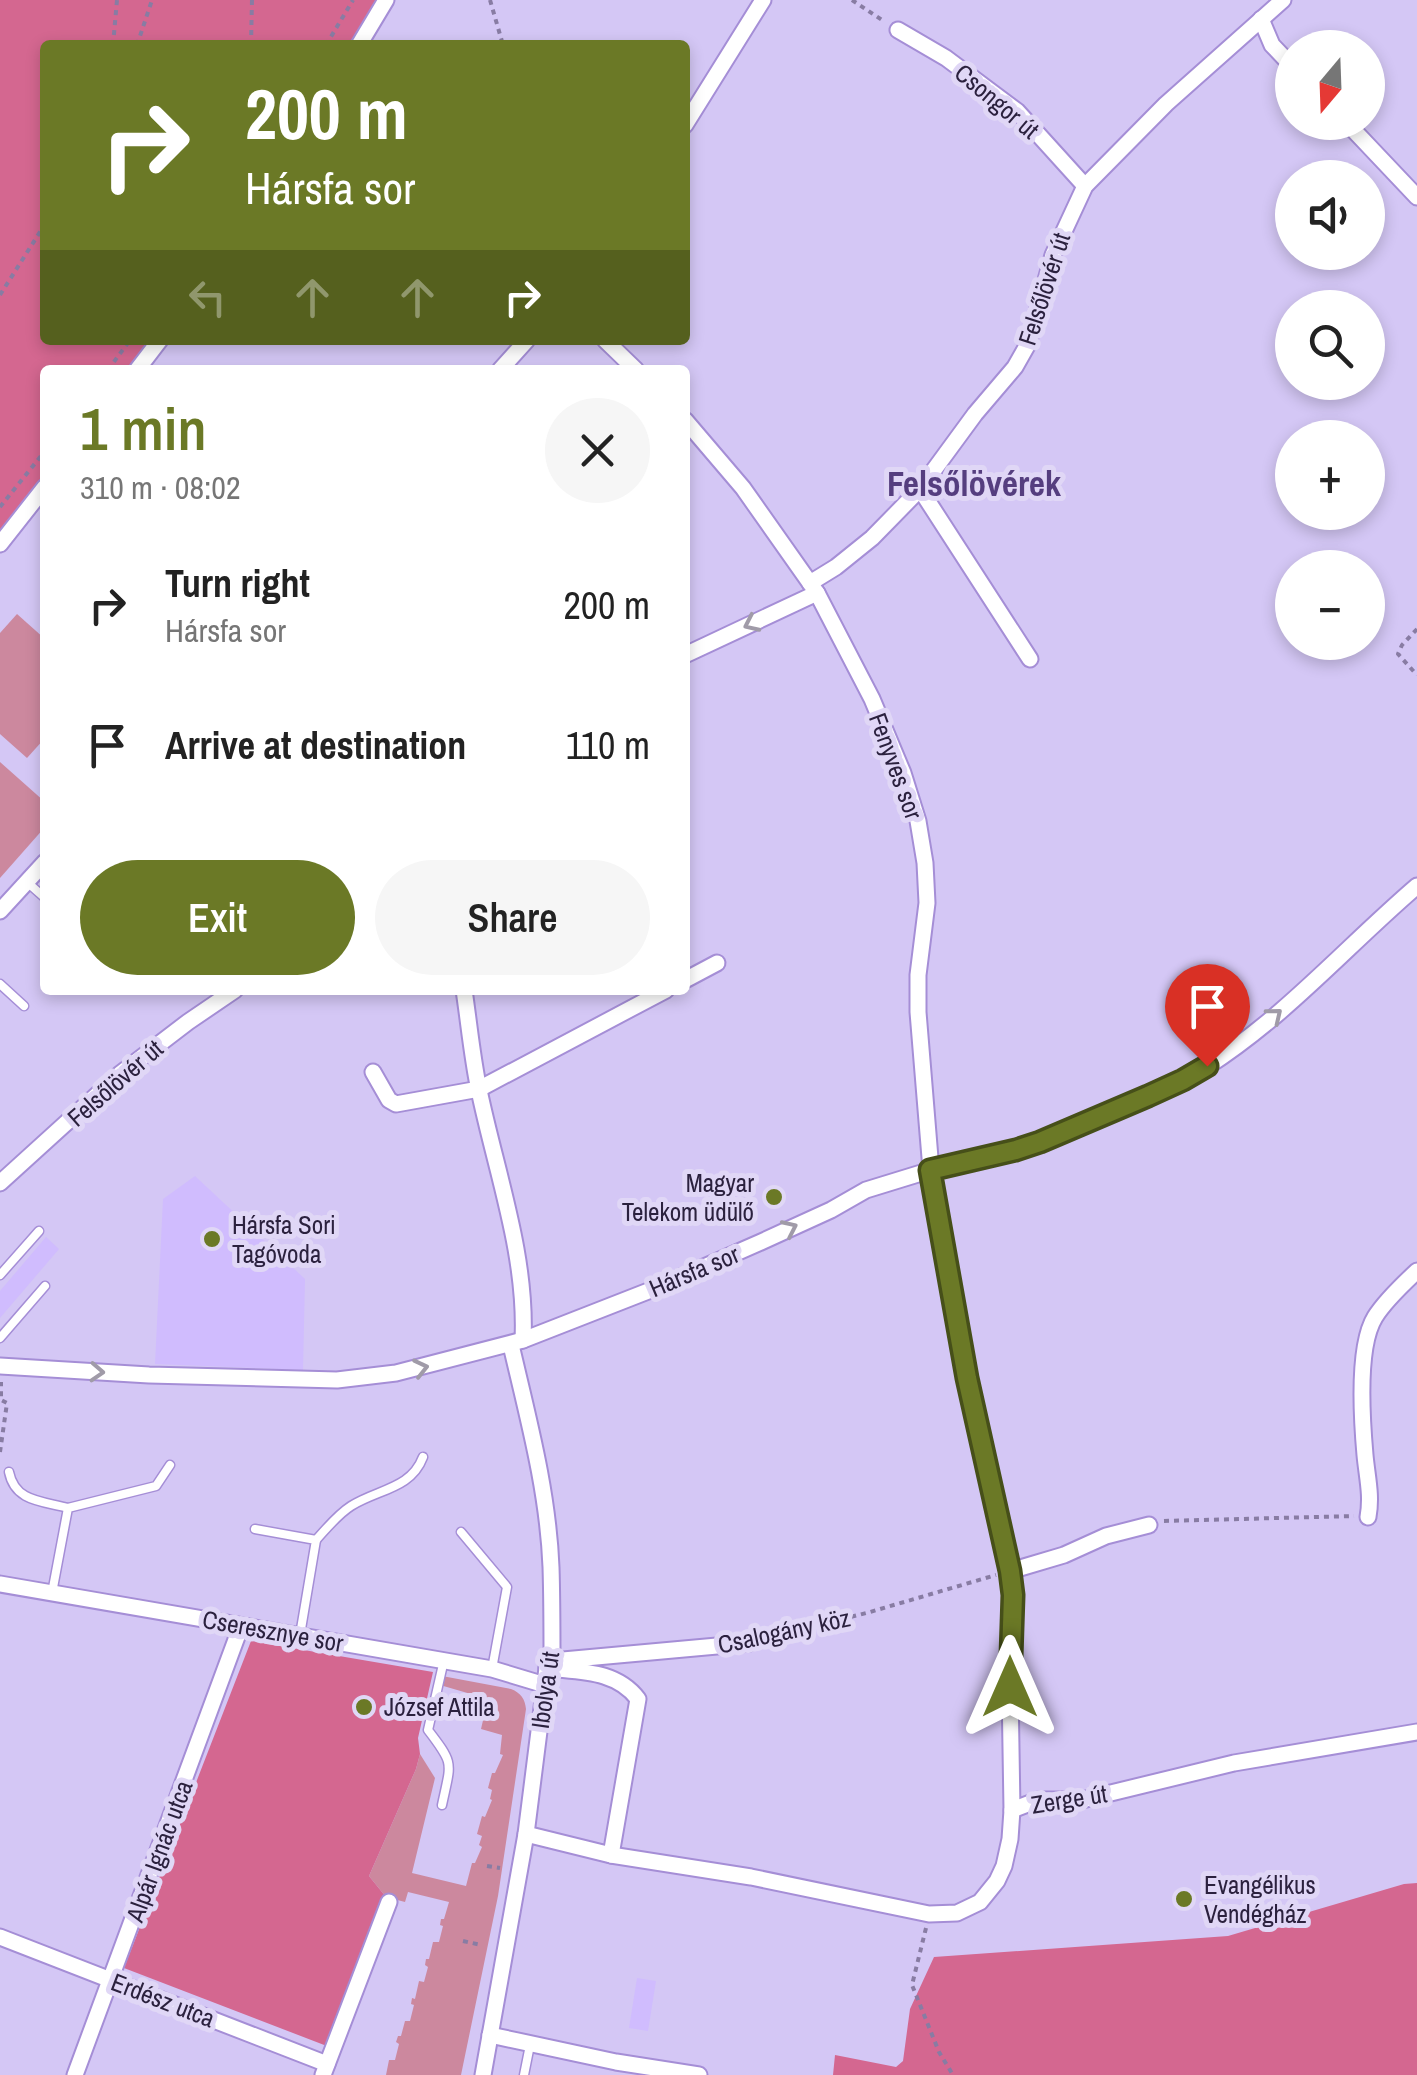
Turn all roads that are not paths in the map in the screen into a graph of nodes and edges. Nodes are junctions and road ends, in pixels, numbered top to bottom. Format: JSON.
{"nodes":[{"id":1,"x":386,"y":0,"type":"edge"},
{"id":2,"x":764,"y":0,"type":"edge"},
{"id":3,"x":1283,"y":0,"type":"edge"},
{"id":4,"x":1261,"y":19,"type":"junction"},
{"id":5,"x":898,"y":30,"type":"road end"},
{"id":6,"x":362,"y":40,"type":"edge"},
{"id":7,"x":1275,"y":47,"type":"edge"},
{"id":8,"x":690,"y":117,"type":"edge"},
{"id":9,"x":1363,"y":140,"type":"edge"},
{"id":10,"x":1085,"y":186,"type":"junction"},
{"id":11,"x":1417,"y":197,"type":"edge"},
{"id":12,"x":156,"y":345,"type":"edge"},
{"id":13,"x":523,"y":345,"type":"edge"},
{"id":14,"x":609,"y":345,"type":"edge"},
{"id":15,"x":141,"y":365,"type":"edge"},
{"id":16,"x":505,"y":365,"type":"edge"},
{"id":17,"x":631,"y":365,"type":"edge"},
{"id":18,"x":690,"y":426,"type":"edge"},
{"id":19,"x":920,"y":489,"type":"junction"},
{"id":20,"x":40,"y":493,"type":"edge"},
{"id":21,"x":0,"y":544,"type":"edge"},
{"id":22,"x":814,"y":588,"type":"junction"},
{"id":23,"x":690,"y":652,"type":"edge"},
{"id":24,"x":1030,"y":659,"type":"dead end"},
{"id":25,"x":40,"y":868,"type":"edge"},
{"id":26,"x":27,"y":882,"type":"junction"},
{"id":27,"x":1417,"y":886,"type":"edge"},
{"id":28,"x":40,"y":894,"type":"edge"},
{"id":29,"x":0,"y":911,"type":"edge"},
{"id":30,"x":716,"y":964,"type":"dead end"},
{"id":31,"x":690,"y":977,"type":"edge"},
{"id":32,"x":0,"y":984,"type":"edge"},
{"id":33,"x":228,"y":995,"type":"edge"},
{"id":34,"x":465,"y":995,"type":"edge"},
{"id":35,"x":657,"y":995,"type":"edge"},
{"id":36,"x":24,"y":1006,"type":"dead end"},
{"id":37,"x":374,"y":1072,"type":"dead end"},
{"id":38,"x":479,"y":1089,"type":"junction"},
{"id":39,"x":930,"y":1170,"type":"junction"},
{"id":40,"x":0,"y":1183,"type":"edge"},
{"id":41,"x":39,"y":1231,"type":"dead end"},
{"id":42,"x":0,"y":1258,"type":"edge"},
{"id":43,"x":8,"y":1266,"type":"junction"},
{"id":44,"x":1417,"y":1271,"type":"edge"},
{"id":45,"x":0,"y":1275,"type":"edge"},
{"id":46,"x":45,"y":1286,"type":"dead end"},
{"id":47,"x":0,"y":1338,"type":"edge"},
{"id":48,"x":517,"y":1342,"type":"junction"},
{"id":49,"x":0,"y":1366,"type":"edge"},
{"id":50,"x":424,"y":1457,"type":"dead end"},
{"id":51,"x":170,"y":1465,"type":"dead end"},
{"id":52,"x":9,"y":1472,"type":"dead end"},
{"id":53,"x":68,"y":1508,"type":"junction"},
{"id":54,"x":1368,"y":1516,"type":"road end"},
{"id":55,"x":1149,"y":1525,"type":"road end"},
{"id":56,"x":255,"y":1529,"type":"dead end"},
{"id":57,"x":461,"y":1532,"type":"dead end"},
{"id":58,"x":316,"y":1540,"type":"junction"},
{"id":59,"x":1010,"y":1571,"type":"junction"},
{"id":60,"x":0,"y":1584,"type":"edge"},
{"id":61,"x":52,"y":1594,"type":"junction"},
{"id":62,"x":241,"y":1626,"type":"junction"},
{"id":63,"x":300,"y":1635,"type":"junction"},
{"id":64,"x":750,"y":1643,"type":"road end"},
{"id":65,"x":444,"y":1660,"type":"junction"},
{"id":66,"x":492,"y":1669,"type":"junction"},
{"id":67,"x":548,"y":1671,"type":"junction"},
{"id":68,"x":1417,"y":1732,"type":"edge"},
{"id":69,"x":442,"y":1805,"type":"dead end"},
{"id":70,"x":1012,"y":1810,"type":"junction"},
{"id":71,"x":526,"y":1834,"type":"junction"},
{"id":72,"x":611,"y":1855,"type":"junction"},
{"id":73,"x":389,"y":1902,"type":"dead end"},
{"id":74,"x":0,"y":1937,"type":"edge"},
{"id":75,"x":111,"y":1980,"type":"junction"},
{"id":76,"x":490,"y":2035,"type":"junction"},
{"id":77,"x":530,"y":2044,"type":"junction"},
{"id":78,"x":325,"y":2069,"type":"edge"},
{"id":79,"x":616,"y":2069,"type":"edge"},
{"id":80,"x":75,"y":2075,"type":"edge"},
{"id":81,"x":482,"y":2075,"type":"edge"},
{"id":82,"x":524,"y":2075,"type":"edge"},
{"id":83,"x":699,"y":2075,"type":"edge"}],
"edges":[{"from":1,"to":6,"type":"street"},
{"from":2,"to":8,"type":"street"},
{"from":3,"to":4,"type":"street","name":"Felsőlövér út"},
{"from":4,"to":7,"type":"street"},
{"from":4,"to":10,"type":"street","name":"Felsőlövér út"},
{"from":5,"to":10,"type":"street","name":"Csongor út"},
{"from":9,"to":11,"type":"street"},
{"from":10,"to":19,"type":"street","name":"Felsőlövér út"},
{"from":12,"to":15,"type":"street"},
{"from":13,"to":16,"type":"street"},
{"from":14,"to":17,"type":"street"},
{"from":18,"to":22,"type":"street","name":"Fenyves sor"},
{"from":19,"to":22,"type":"street","name":"Felsőlövér út"},
{"from":19,"to":24,"type":"street"},
{"from":20,"to":21,"type":"street"},
{"from":22,"to":23,"type":"street","name":"Felsőlövér út","one_way":true},
{"from":22,"to":39,"type":"street","name":"Fenyves sor"},
{"from":25,"to":26,"type":"street"},
{"from":26,"to":28,"type":"lane"},
{"from":26,"to":29,"type":"street"},
{"from":39,"to":27,"type":"street","name":"Hársfa sor","one_way":true},
{"from":30,"to":31,"type":"street"},
{"from":32,"to":36,"type":"lane"},
{"from":33,"to":40,"type":"street","name":"Felsőlövér út"},
{"from":34,"to":38,"type":"street","name":"Ibolya út"},
{"from":35,"to":38,"type":"street"},
{"from":37,"to":38,"type":"street"},
{"from":38,"to":48,"type":"street","name":"Ibolya út"},
{"from":48,"to":39,"type":"street","name":"Hársfa sor","one_way":true},
{"from":39,"to":59,"type":"street","name":"Fenyves sor"},
{"from":41,"to":43,"type":"lane"},
{"from":42,"to":43,"type":"lane"},
{"from":43,"to":45,"type":"lane"},
{"from":44,"to":54,"type":"street"},
{"from":46,"to":47,"type":"lane"},
{"from":49,"to":48,"type":"street","name":"Hársfa sor","one_way":true},
{"from":48,"to":67,"type":"street","name":"Ibolya út"},
{"from":50,"to":58,"type":"lane"},
{"from":51,"to":53,"type":"lane"},
{"from":52,"to":53,"type":"lane"},
{"from":53,"to":61,"type":"lane"},
{"from":55,"to":59,"type":"street"},
{"from":56,"to":58,"type":"lane"},
{"from":57,"to":66,"type":"lane"},
{"from":58,"to":63,"type":"lane"},
{"from":59,"to":70,"type":"street","name":"Fenyves sor"},
{"from":60,"to":61,"type":"street","name":"Cseresznye sor"},
{"from":61,"to":62,"type":"street","name":"Cseresznye sor"},
{"from":62,"to":63,"type":"street","name":"Cseresznye sor"},
{"from":62,"to":75,"type":"street","name":"Alpár Ignác utca"},
{"from":63,"to":65,"type":"street","name":"Cseresznye sor"},
{"from":64,"to":67,"type":"street","name":"Csalogány köz"},
{"from":65,"to":66,"type":"street","name":"Cseresznye sor"},
{"from":65,"to":69,"type":"lane"},
{"from":66,"to":67,"type":"street","name":"Cseresznye sor"},
{"from":67,"to":71,"type":"street","name":"Ibolya út"},
{"from":67,"to":72,"type":"street"},
{"from":68,"to":70,"type":"street","name":"Zerge út"},
{"from":70,"to":72,"type":"street","name":"Zerge út"},
{"from":71,"to":72,"type":"street","name":"Zerge út"},
{"from":71,"to":76,"type":"street","name":"Ibolya út"},
{"from":73,"to":78,"type":"street"},
{"from":74,"to":75,"type":"street","name":"Erdész utca"},
{"from":75,"to":78,"type":"street","name":"Erdész utca"},
{"from":75,"to":80,"type":"street","name":"Alpár Ignác utca"},
{"from":76,"to":77,"type":"street"},
{"from":76,"to":81,"type":"street","name":"Ibolya út"},
{"from":77,"to":79,"type":"street"},
{"from":77,"to":82,"type":"lane"},
{"from":79,"to":83,"type":"street"}]}
